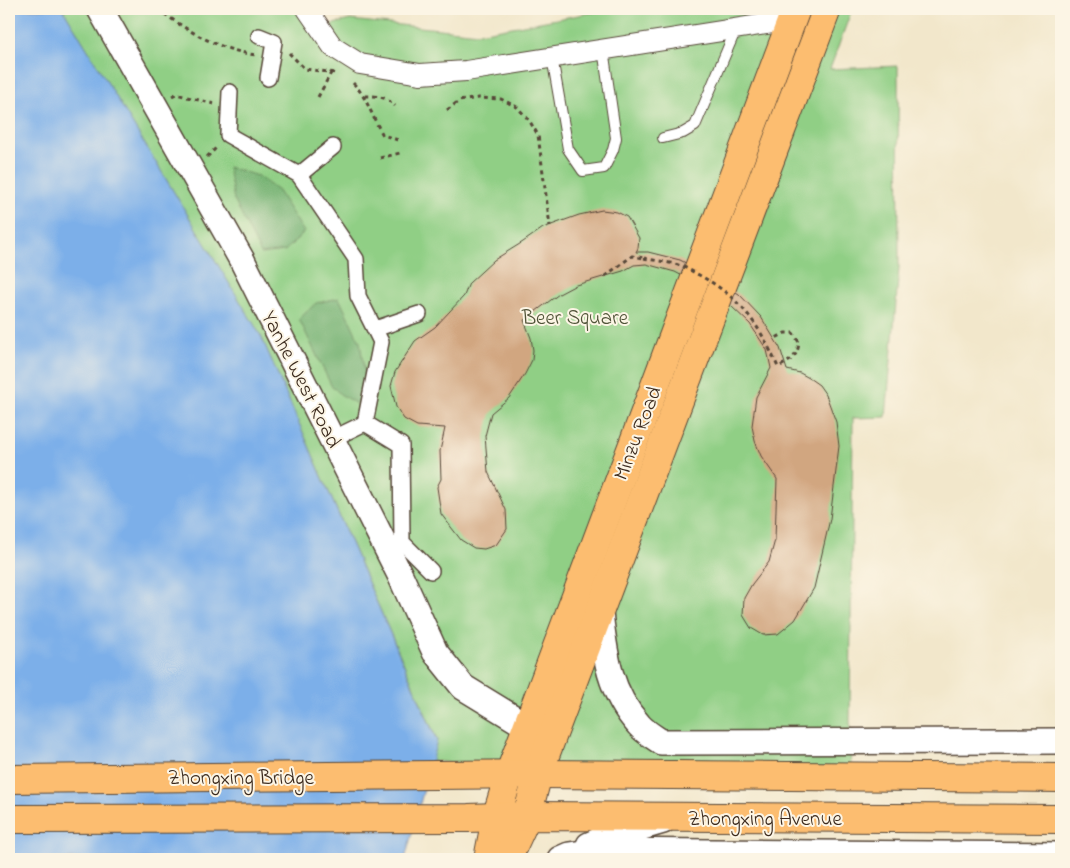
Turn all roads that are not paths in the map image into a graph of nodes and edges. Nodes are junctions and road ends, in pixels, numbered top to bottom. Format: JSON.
{"nodes":[{"id":1,"x":100,"y":9,"type":"edge"},
{"id":2,"x":307,"y":9,"type":"edge"},
{"id":3,"x":827,"y":9,"type":"edge"},
{"id":4,"x":794,"y":14,"type":"edge"},
{"id":5,"x":736,"y":29,"type":"junction"},
{"id":6,"x":259,"y":36,"type":"dead end"},
{"id":7,"x":603,"y":49,"type":"junction"},
{"id":8,"x":552,"y":57,"type":"junction"},
{"id":9,"x":268,"y":78,"type":"dead end"},
{"id":10,"x":230,"y":100,"type":"road end"},
{"id":11,"x":662,"y":138,"type":"dead end"},
{"id":12,"x":333,"y":147,"type":"dead end"},
{"id":13,"x":299,"y":175,"type":"junction"},
{"id":14,"x":419,"y":314,"type":"dead end"},
{"id":15,"x":375,"y":329,"type":"junction"},
{"id":16,"x":365,"y":423,"type":"junction"},
{"id":17,"x":332,"y":440,"type":"junction"},
{"id":18,"x":431,"y":571,"type":"dead end"},
{"id":19,"x":600,"y":613,"type":"junction"},
{"id":20,"x":527,"y":726,"type":"junction"},
{"id":21,"x":1061,"y":741,"type":"edge"},
{"id":22,"x":661,"y":742,"type":"junction"},
{"id":23,"x":538,"y":774,"type":"junction"},
{"id":24,"x":473,"y":775,"type":"joint"},
{"id":25,"x":509,"y":775,"type":"junction"},
{"id":26,"x":654,"y":775,"type":"junction"},
{"id":27,"x":1061,"y":778,"type":"edge"},
{"id":28,"x":9,"y":779,"type":"edge"},
{"id":29,"x":526,"y":816,"type":"junction"},
{"id":30,"x":675,"y":817,"type":"junction"},
{"id":31,"x":468,"y":818,"type":"joint"},
{"id":32,"x":496,"y":818,"type":"junction"},
{"id":33,"x":9,"y":819,"type":"edge"},
{"id":34,"x":1061,"y":819,"type":"edge"},
{"id":35,"x":1061,"y":855,"type":"edge"},
{"id":36,"x":564,"y":857,"type":"edge"},
{"id":37,"x":488,"y":859,"type":"edge"},
{"id":38,"x":507,"y":859,"type":"edge"}],
"edges":[{"from":1,"to":17,"type":"street","name":"Yanhe West Road"},
{"from":2,"to":8,"type":"street"},
{"from":3,"to":19,"type":"main road","name":"Minzu Road"},
{"from":4,"to":5,"type":"street"},
{"from":4,"to":20,"type":"main road","name":"Minzu Road"},
{"from":5,"to":7,"type":"street"},
{"from":5,"to":11,"type":"lane"},
{"from":6,"to":9,"type":"street"},
{"from":7,"to":8,"type":"street"},
{"from":7,"to":8,"type":"lane"},
{"from":10,"to":13,"type":"street"},
{"from":12,"to":13,"type":"street"},
{"from":13,"to":15,"type":"street"},
{"from":14,"to":15,"type":"street"},
{"from":15,"to":16,"type":"street"},
{"from":16,"to":17,"type":"street"},
{"from":16,"to":18,"type":"street"},
{"from":17,"to":20,"type":"street","name":"Yanhe West Road"},
{"from":19,"to":22,"type":"street"},
{"from":19,"to":23,"type":"main road","name":"Minzu Road"},
{"from":20,"to":25,"type":"main road","name":"Minzu Road"},
{"from":21,"to":22,"type":"street"},
{"from":22,"to":26,"type":"street"},
{"from":23,"to":25,"type":"main road","name":"Zhongxing Avenue"},
{"from":23,"to":26,"type":"main road","name":"Zhongxing Avenue"},
{"from":23,"to":29,"type":"main road","name":"Minzu Road"},
{"from":24,"to":25,"type":"main road","name":"Zhongxing Avenue"},
{"from":24,"to":28,"type":"main road","name":"Zhongxing Bridge"},
{"from":25,"to":32,"type":"main road","name":"Minzu Road"},
{"from":26,"to":27,"type":"main road","name":"Zhongxing Avenue"},
{"from":29,"to":30,"type":"main road","name":"Zhongxing Avenue"},
{"from":29,"to":32,"type":"main road","name":"Zhongxing Avenue"},
{"from":29,"to":38,"type":"main road","name":"Minzu Road"},
{"from":30,"to":34,"type":"main road","name":"Zhongxing Avenue"},
{"from":30,"to":36,"type":"street"},
{"from":31,"to":32,"type":"main road","name":"Zhongxing Avenue"},
{"from":31,"to":33,"type":"main road","name":"Zhongxing Bridge"},
{"from":32,"to":37,"type":"main road","name":"Minzu Road"},
{"from":35,"to":36,"type":"street"}]}
